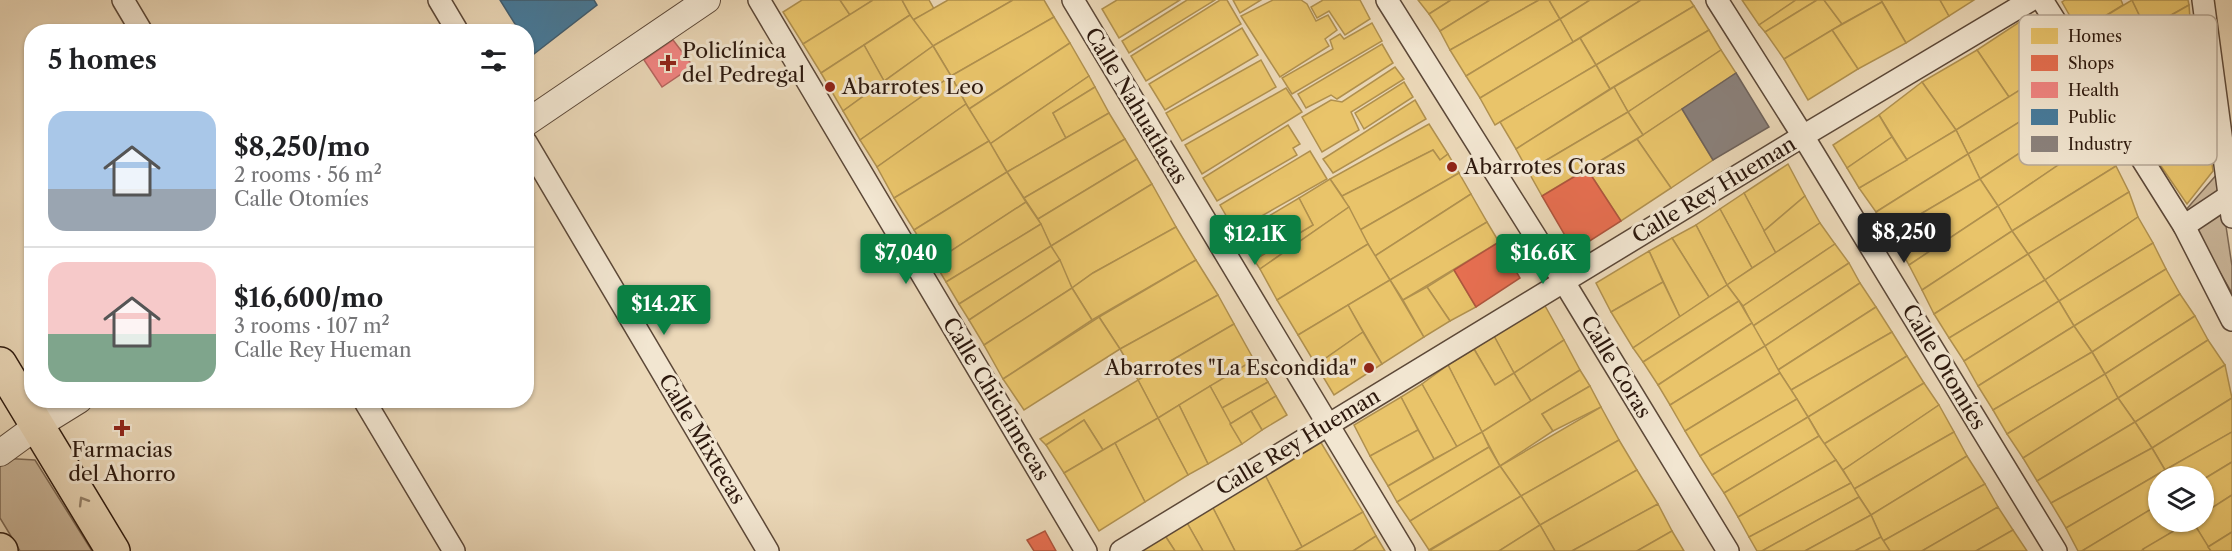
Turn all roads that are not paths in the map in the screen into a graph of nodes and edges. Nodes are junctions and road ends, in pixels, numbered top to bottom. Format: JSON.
{"nodes":[{"id":1,"x":123,"y":0,"type":"edge"},
{"id":2,"x":439,"y":0,"type":"edge"},
{"id":3,"x":707,"y":0,"type":"edge"},
{"id":4,"x":759,"y":0,"type":"edge"},
{"id":5,"x":1073,"y":0,"type":"edge"},
{"id":6,"x":1387,"y":0,"type":"edge"},
{"id":7,"x":1717,"y":0,"type":"edge"},
{"id":8,"x":2031,"y":0,"type":"edge"},
{"id":9,"x":2043,"y":0,"type":"edge"},
{"id":10,"x":2203,"y":0,"type":"edge"},
{"id":11,"x":2052,"y":15,"type":"edge"},
{"id":12,"x":2206,"y":15,"type":"edge"},
{"id":13,"x":136,"y":24,"type":"edge"},
{"id":14,"x":453,"y":24,"type":"edge"},
{"id":15,"x":2217,"y":79,"type":"edge"},
{"id":16,"x":534,"y":118,"type":"edge"},
{"id":17,"x":1803,"y":136,"type":"junction"},
{"id":18,"x":2227,"y":136,"type":"edge"},
{"id":19,"x":534,"y":156,"type":"edge"},
{"id":20,"x":2146,"y":165,"type":"edge"},
{"id":21,"x":2229,"y":196,"type":"junction"},
{"id":22,"x":2232,"y":217,"type":"edge"},
{"id":23,"x":2184,"y":226,"type":"junction"},
{"id":24,"x":1564,"y":282,"type":"junction"},
{"id":25,"x":2232,"y":320,"type":"edge"},
{"id":26,"x":0,"y":364,"type":"edge"},
{"id":27,"x":24,"y":404,"type":"edge"},
{"id":28,"x":26,"y":408,"type":"edge"},
{"id":29,"x":66,"y":408,"type":"edge"},
{"id":30,"x":369,"y":408,"type":"edge"},
{"id":31,"x":1327,"y":424,"type":"junction"},
{"id":32,"x":37,"y":426,"type":"junction"},
{"id":33,"x":0,"y":453,"type":"edge"},
{"id":34,"x":113,"y":551,"type":"edge"},
{"id":35,"x":454,"y":551,"type":"edge"},
{"id":36,"x":768,"y":551,"type":"edge"},
{"id":37,"x":1086,"y":551,"type":"edge"},
{"id":38,"x":1121,"y":551,"type":"edge"},
{"id":39,"x":1404,"y":551,"type":"edge"},
{"id":40,"x":1728,"y":551,"type":"edge"},
{"id":41,"x":2056,"y":551,"type":"edge"}],
"edges":[{"from":1,"to":13,"type":"street"},
{"from":2,"to":14,"type":"street"},
{"from":3,"to":16,"type":"street"},
{"from":4,"to":37,"type":"street","name":"Calle Chichimecas"},
{"from":5,"to":31,"type":"street","name":"Calle Nahuatlacas"},
{"from":6,"to":24,"type":"street","name":"Calle Coras"},
{"from":7,"to":17,"type":"street","name":"Calle Otomíes"},
{"from":8,"to":17,"type":"street","name":"Calle Rey Hueman"},
{"from":9,"to":11,"type":"street"},
{"from":10,"to":12,"type":"street"},
{"from":15,"to":18,"type":"street"},
{"from":17,"to":24,"type":"street","name":"Calle Rey Hueman"},
{"from":17,"to":41,"type":"street","name":"Calle Otomíes"},
{"from":18,"to":21,"type":"street"},
{"from":19,"to":36,"type":"street","name":"Calle Mixtecas"},
{"from":20,"to":23,"type":"street"},
{"from":21,"to":22,"type":"street"},
{"from":21,"to":23,"type":"street"},
{"from":23,"to":25,"type":"street"},
{"from":24,"to":31,"type":"street","name":"Calle Rey Hueman"},
{"from":24,"to":40,"type":"street","name":"Calle Coras"},
{"from":26,"to":27,"type":"main road"},
{"from":28,"to":32,"type":"main road"},
{"from":29,"to":32,"type":"street"},
{"from":30,"to":35,"type":"street"},
{"from":31,"to":38,"type":"street","name":"Calle Rey Hueman"},
{"from":31,"to":39,"type":"street","name":"Calle Nahuatlacas"},
{"from":32,"to":33,"type":"street"},
{"from":34,"to":32,"type":"main road","one_way":true}]}
